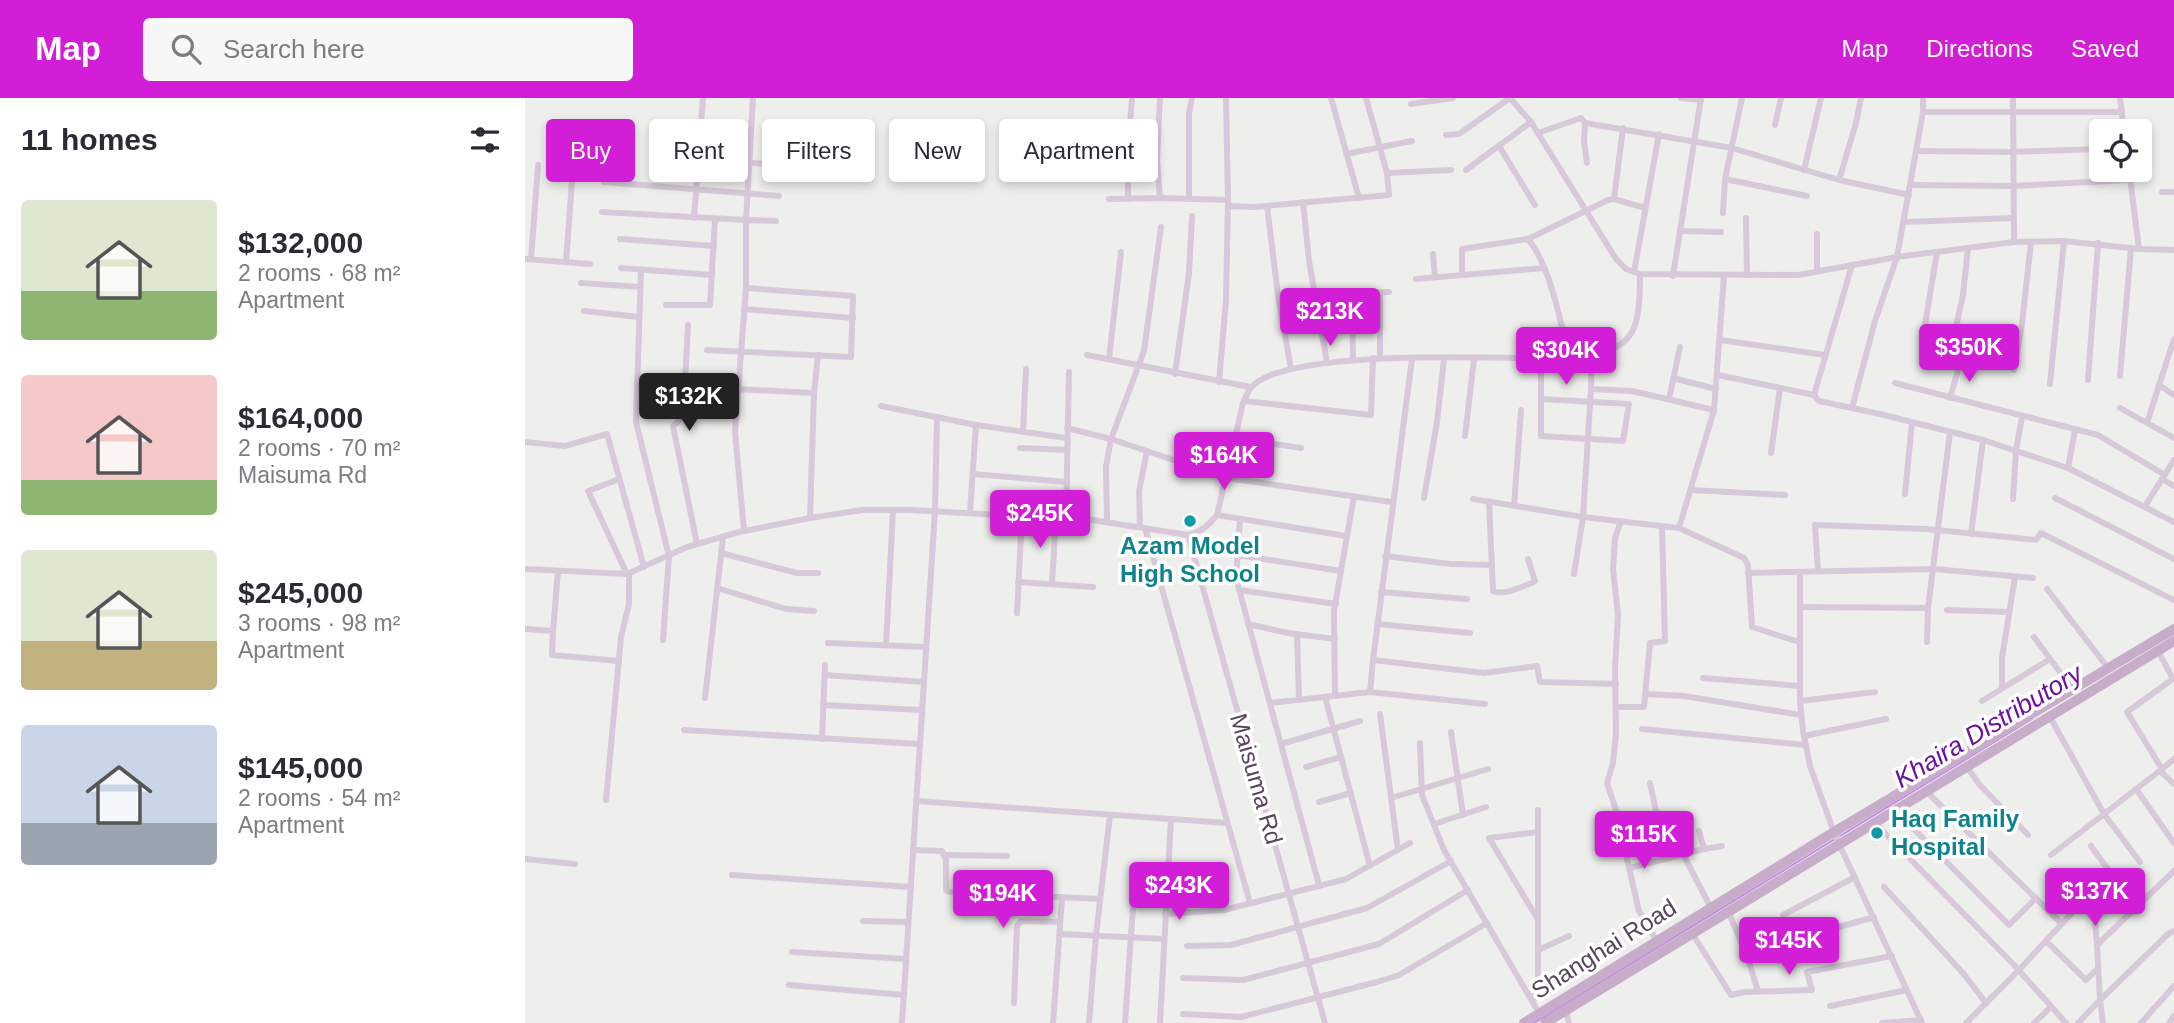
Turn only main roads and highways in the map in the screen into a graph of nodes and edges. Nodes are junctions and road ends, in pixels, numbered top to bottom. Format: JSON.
{"nodes":[{"id":1,"x":2174,"y":629,"type":"edge"},
{"id":2,"x":2174,"y":641,"type":"edge"},
{"id":3,"x":1837,"y":838,"type":"junction"},
{"id":4,"x":1524,"y":1023,"type":"edge"},
{"id":5,"x":1545,"y":1023,"type":"edge"}],
"edges":[{"from":1,"to":3,"type":"main road","name":"Shanghai Road"},
{"from":2,"to":3,"type":"main road","name":"Shanghai Road"},
{"from":3,"to":4,"type":"main road","name":"Shanghai Road"},
{"from":3,"to":5,"type":"main road","name":"Shanghai Road"}]}
